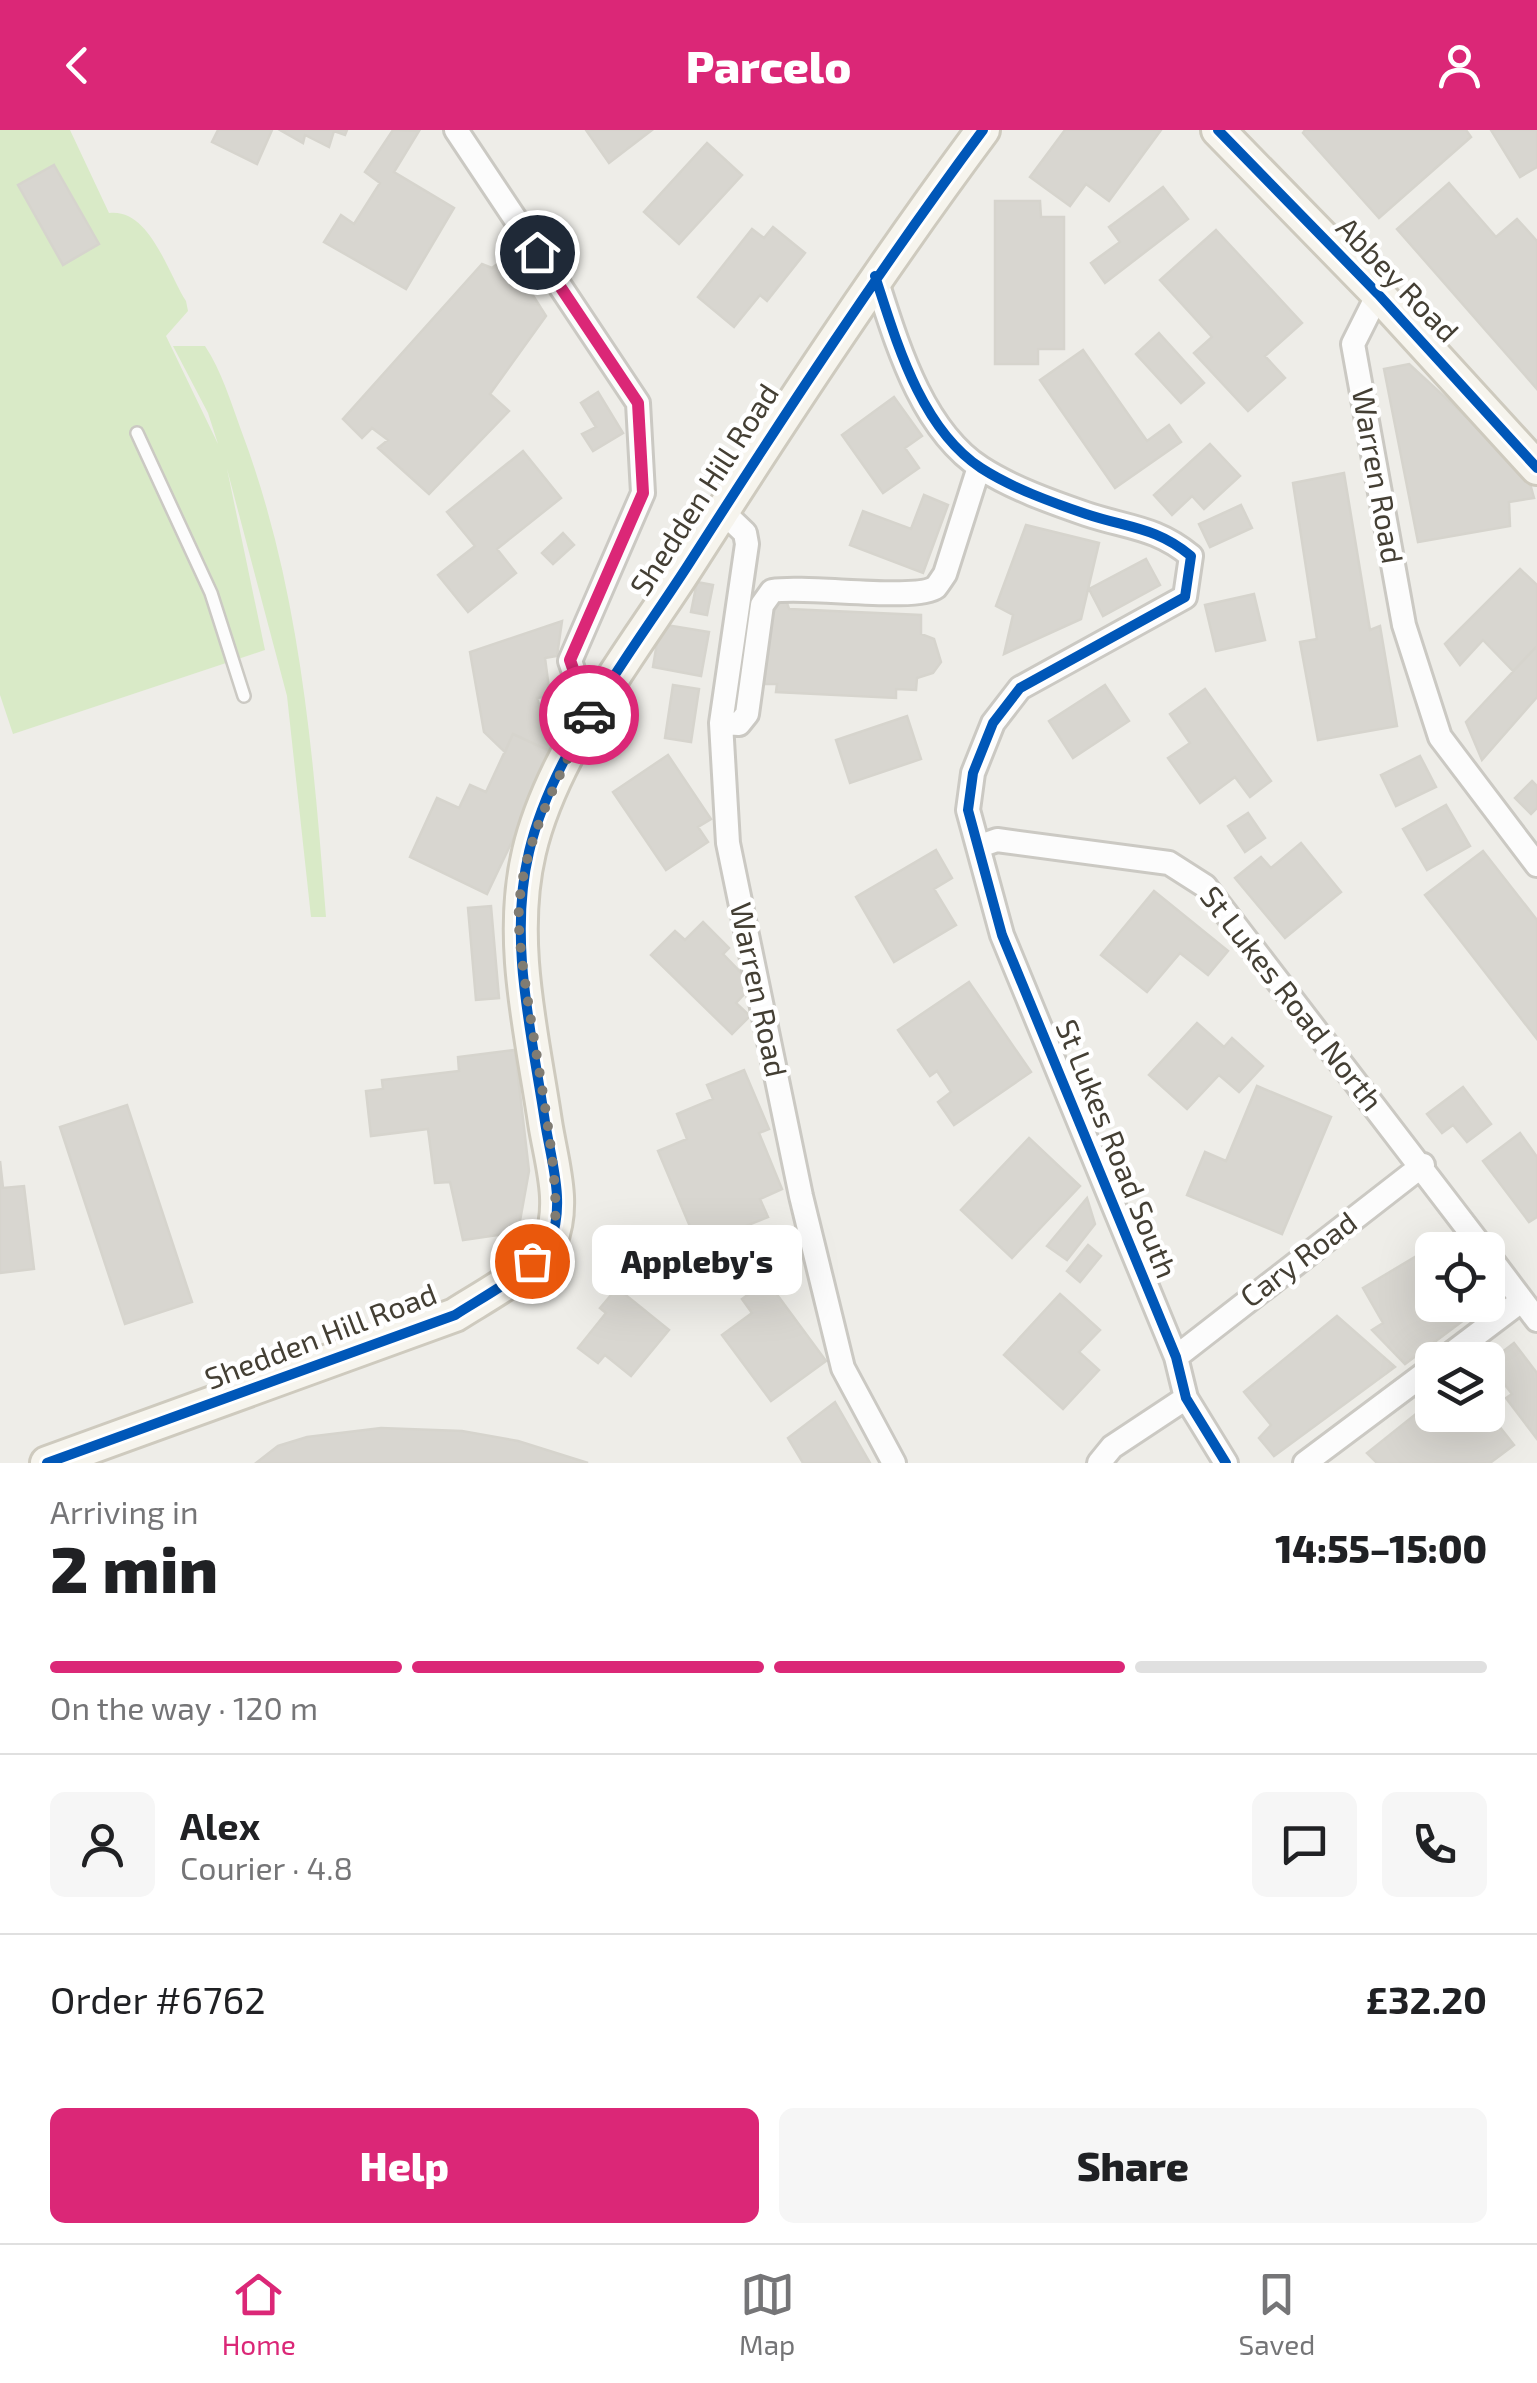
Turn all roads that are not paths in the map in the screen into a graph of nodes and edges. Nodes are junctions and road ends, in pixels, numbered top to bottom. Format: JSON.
{"nodes":[{"id":1,"x":456,"y":130,"type":"edge"},
{"id":2,"x":983,"y":130,"type":"edge"},
{"id":3,"x":1218,"y":130,"type":"edge"},
{"id":4,"x":874,"y":276,"type":"junction"},
{"id":5,"x":1378,"y":294,"type":"junction"},
{"id":6,"x":137,"y":433,"type":"dead end"},
{"id":7,"x":979,"y":467,"type":"junction"},
{"id":8,"x":1537,"y":468,"type":"edge"},
{"id":9,"x":721,"y":510,"type":"junction"},
{"id":10,"x":244,"y":696,"type":"dead end"},
{"id":11,"x":589,"y":714,"type":"junction"},
{"id":12,"x":720,"y":724,"type":"junction"},
{"id":13,"x":980,"y":846,"type":"junction"},
{"id":14,"x":1537,"y":865,"type":"edge"},
{"id":15,"x":1422,"y":1165,"type":"junction"},
{"id":16,"x":1471,"y":1232,"type":"edge"},
{"id":17,"x":1505,"y":1279,"type":"edge"},
{"id":18,"x":1521,"y":1302,"type":"junction"},
{"id":19,"x":1537,"y":1320,"type":"edge"},
{"id":20,"x":1467,"y":1342,"type":"edge"},
{"id":21,"x":1176,"y":1357,"type":"junction"},
{"id":22,"x":1415,"y":1381,"type":"edge"},
{"id":23,"x":1186,"y":1398,"type":"junction"},
{"id":24,"x":46,"y":1463,"type":"edge"},
{"id":25,"x":894,"y":1463,"type":"edge"},
{"id":26,"x":1099,"y":1463,"type":"edge"},
{"id":27,"x":1226,"y":1463,"type":"edge"},
{"id":28,"x":1305,"y":1463,"type":"edge"}],
"edges":[{"from":1,"to":11,"type":"street"},
{"from":2,"to":4,"type":"street","name":"Shedden Hill Road"},
{"from":3,"to":5,"type":"street","name":"Abbey Road"},
{"from":4,"to":7,"type":"street"},
{"from":4,"to":9,"type":"street","name":"Shedden Hill Road"},
{"from":5,"to":8,"type":"street","name":"Abbey Road"},
{"from":5,"to":14,"type":"street","name":"Warren Road"},
{"from":6,"to":10,"type":"lane"},
{"from":7,"to":12,"type":"street"},
{"from":7,"to":13,"type":"street","name":"St Lukes Road South"},
{"from":9,"to":11,"type":"street","name":"Shedden Hill Road"},
{"from":9,"to":12,"type":"street","name":"Warren Road"},
{"from":11,"to":24,"type":"street","name":"Shedden Hill Road"},
{"from":12,"to":25,"type":"street","name":"Warren Road"},
{"from":13,"to":15,"type":"street","name":"St Lukes Road North"},
{"from":13,"to":21,"type":"street","name":"St Lukes Road South"},
{"from":15,"to":16,"type":"street","name":"St Lukes Road North"},
{"from":15,"to":21,"type":"street","name":"Cary Road"},
{"from":17,"to":18,"type":"street","name":"St Lukes Road North"},
{"from":18,"to":19,"type":"street","name":"St Lukes Road North"},
{"from":18,"to":20,"type":"street"},
{"from":21,"to":23,"type":"street","name":"St Lukes Road South"},
{"from":22,"to":28,"type":"street"},
{"from":23,"to":26,"type":"street"},
{"from":23,"to":27,"type":"street","name":"St Lukes Road South"}]}
